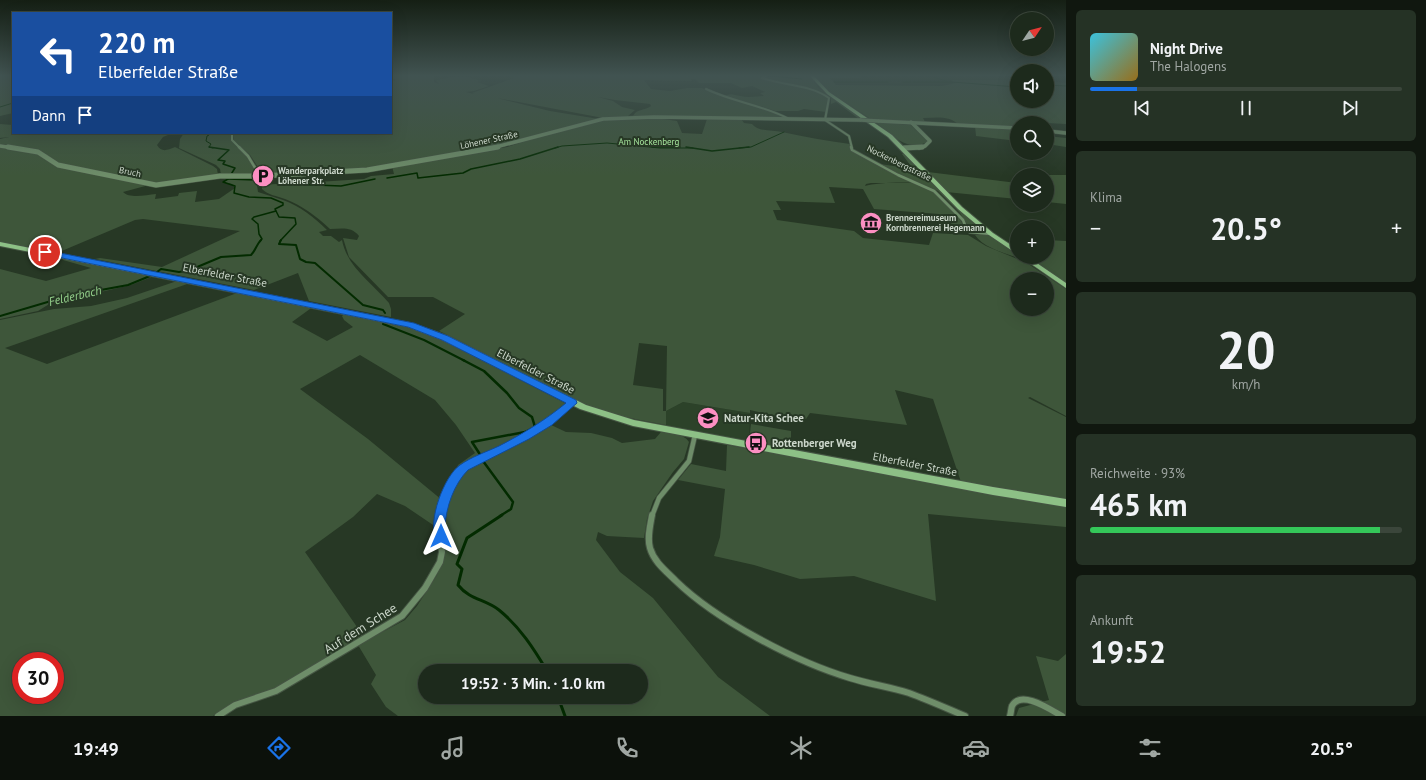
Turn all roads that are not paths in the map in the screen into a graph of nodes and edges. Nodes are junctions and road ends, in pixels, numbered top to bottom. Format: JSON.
{"nodes":[{"id":1,"x":769,"y":109,"type":"edge"},
{"id":2,"x":828,"y":109,"type":"edge"},
{"id":3,"x":853,"y":109,"type":"edge"},
{"id":4,"x":790,"y":120,"type":"junction"},
{"id":5,"x":825,"y":120,"type":"junction"},
{"id":6,"x":911,"y":122,"type":"junction"},
{"id":7,"x":1010,"y":128,"type":"edge"},
{"id":8,"x":1054,"y":132,"type":"edge"},
{"id":9,"x":1066,"y":133,"type":"edge"},
{"id":10,"x":232,"y":134,"type":"edge"},
{"id":11,"x":0,"y":146,"type":"edge"},
{"id":12,"x":924,"y":146,"type":"junction"},
{"id":13,"x":902,"y":147,"type":"junction"},
{"id":14,"x":917,"y":149,"type":"junction"},
{"id":15,"x":911,"y":156,"type":"junction"},
{"id":16,"x":260,"y":176,"type":"junction"},
{"id":17,"x":990,"y":234,"type":"junction"},
{"id":18,"x":0,"y":244,"type":"edge"},
{"id":19,"x":1010,"y":247,"type":"edge"},
{"id":20,"x":1034,"y":264,"type":"edge"},
{"id":21,"x":1066,"y":286,"type":"edge"},
{"id":22,"x":572,"y":403,"type":"junction"},
{"id":23,"x":695,"y":435,"type":"junction"},
{"id":24,"x":1066,"y":503,"type":"edge"},
{"id":25,"x":218,"y":716,"type":"edge"},
{"id":26,"x":965,"y":716,"type":"edge"},
{"id":27,"x":1010,"y":716,"type":"edge"},
{"id":28,"x":1062,"y":716,"type":"edge"}],
"edges":[{"from":1,"to":4,"type":"street"},
{"from":2,"to":5,"type":"street"},
{"from":3,"to":13,"type":"main road","name":"Nockenbergstraße"},
{"from":4,"to":5,"type":"street","name":"Löhener Straße"},
{"from":4,"to":16,"type":"street","name":"Löhener Straße"},
{"from":5,"to":6,"type":"street","name":"Löhener Straße","bridge":true},
{"from":5,"to":17,"type":"street","name":"Nockenbergstraße"},
{"from":6,"to":7,"type":"street","name":"Löhener Straße"},
{"from":6,"to":12,"type":"street"},
{"from":8,"to":9,"type":"street"},
{"from":10,"to":16,"type":"street"},
{"from":11,"to":16,"type":"street","name":"Bruch"},
{"from":12,"to":13,"type":"street"},
{"from":12,"to":14,"type":"street"},
{"from":13,"to":14,"type":"street"},
{"from":13,"to":15,"type":"main road","name":"Nockenbergstraße"},
{"from":14,"to":15,"type":"street"},
{"from":15,"to":17,"type":"main road","name":"Nockenbergstraße"},
{"from":17,"to":19,"type":"main road","name":"Nockenbergstraße"},
{"from":18,"to":22,"type":"main road","name":"Elberfelder Straße"},
{"from":20,"to":21,"type":"main road"},
{"from":22,"to":23,"type":"main road","name":"Elberfelder Straße"},
{"from":22,"to":25,"type":"street","name":"Auf dem Schee"},
{"from":23,"to":24,"type":"main road","name":"Elberfelder Straße"},
{"from":23,"to":26,"type":"street"},
{"from":27,"to":28,"type":"street"}]}
